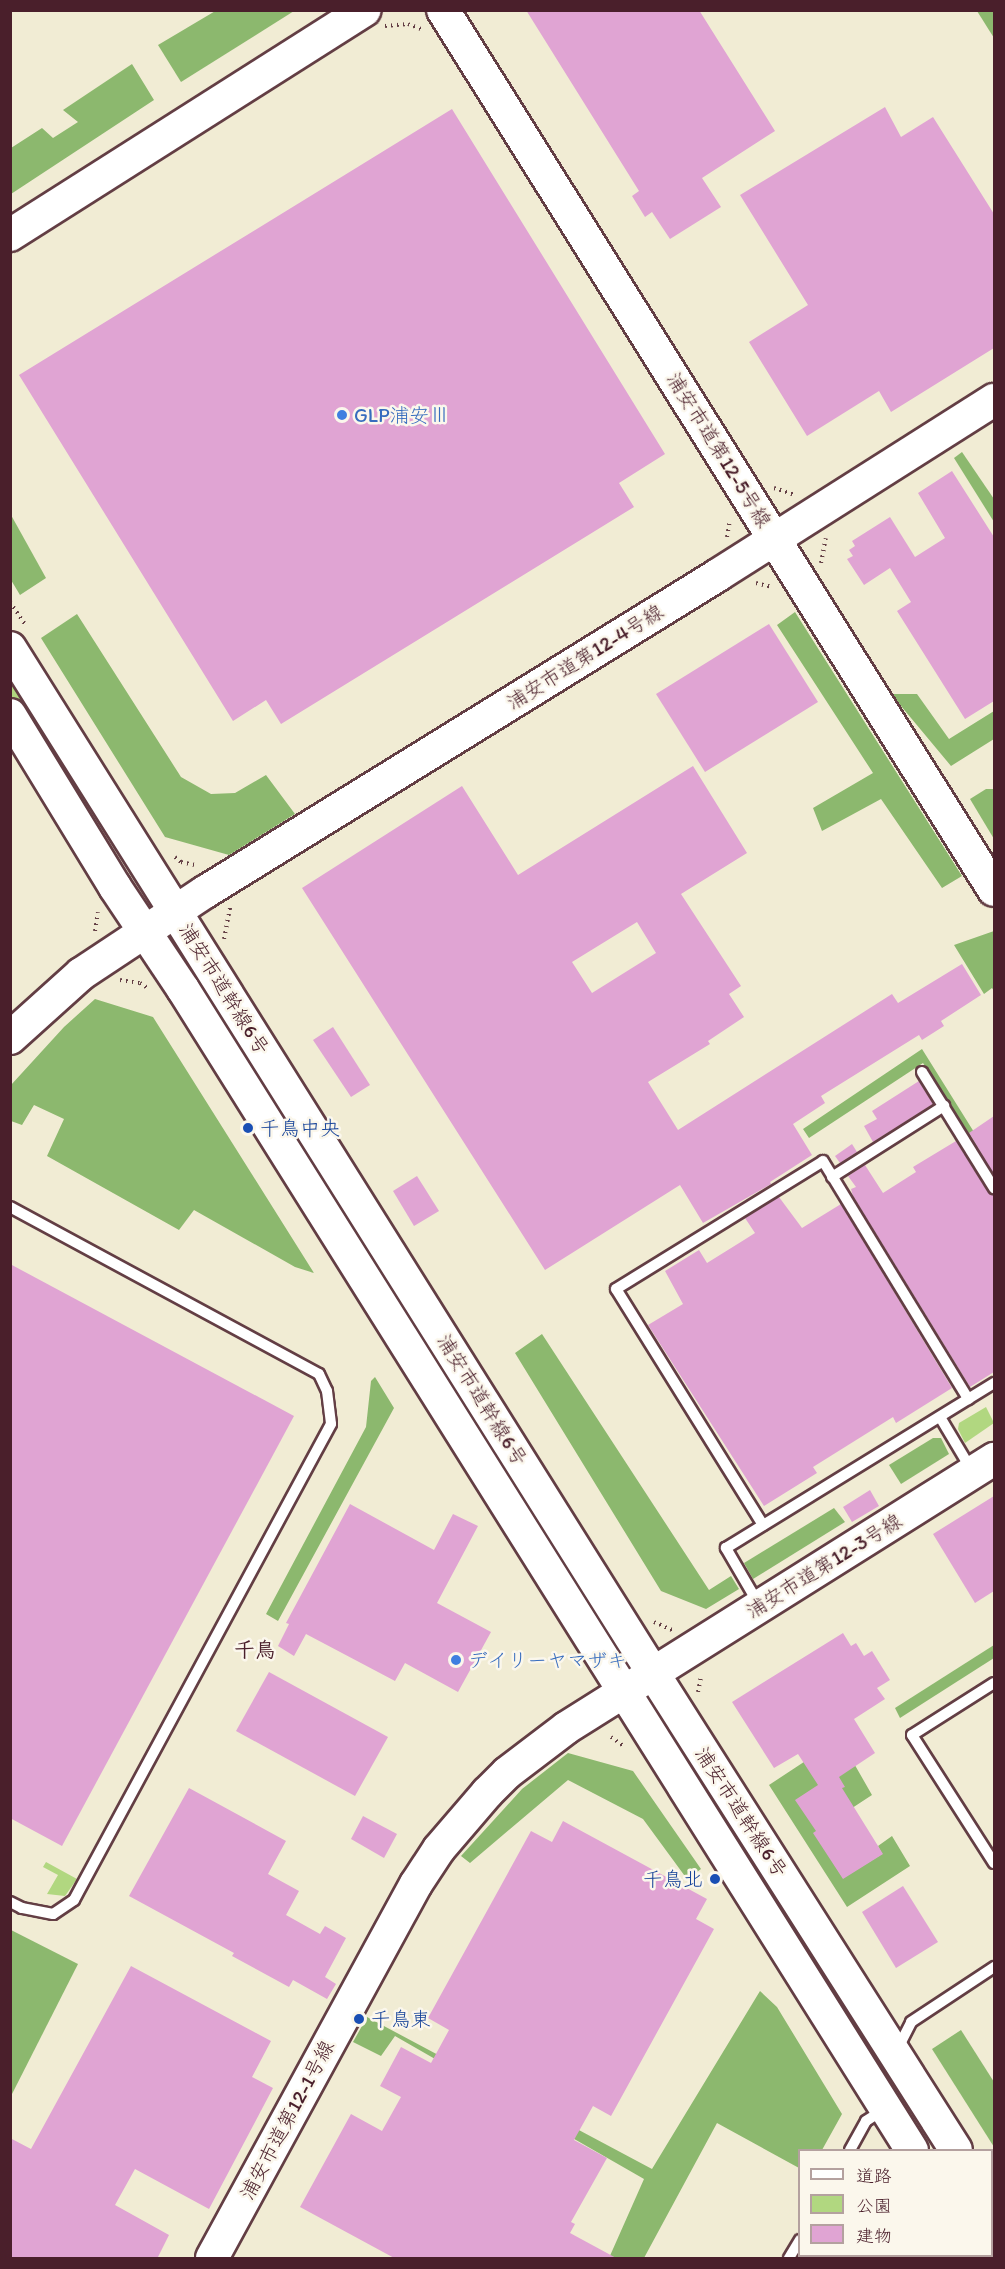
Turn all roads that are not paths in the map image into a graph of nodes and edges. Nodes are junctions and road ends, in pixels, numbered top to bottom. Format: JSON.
{"nodes":[{"id":1,"x":370,"y":20,"type":"edge"},
{"id":2,"x":438,"y":22,"type":"edge"},
{"id":3,"x":10,"y":235,"type":"edge"},
{"id":4,"x":994,"y":400,"type":"edge"},
{"id":5,"x":775,"y":538,"type":"junction"},
{"id":6,"x":10,"y":648,"type":"edge"},
{"id":7,"x":10,"y":715,"type":"edge"},
{"id":8,"x":994,"y":890,"type":"edge"},
{"id":9,"x":176,"y":913,"type":"junction"},
{"id":10,"x":145,"y":932,"type":"junction"},
{"id":11,"x":10,"y":1038,"type":"edge"},
{"id":12,"x":922,"y":1072,"type":"dead end"},
{"id":13,"x":944,"y":1106,"type":"junction"},
{"id":14,"x":832,"y":1177,"type":"junction"},
{"id":15,"x":994,"y":1188,"type":"edge"},
{"id":16,"x":10,"y":1207,"type":"edge"},
{"id":17,"x":994,"y":1383,"type":"edge"},
{"id":18,"x":968,"y":1400,"type":"junction"},
{"id":19,"x":940,"y":1417,"type":"junction"},
{"id":20,"x":984,"y":1465,"type":"edge"},
{"id":21,"x":763,"y":1525,"type":"junction"},
{"id":22,"x":759,"y":1606,"type":"junction"},
{"id":23,"x":653,"y":1673,"type":"junction"},
{"id":24,"x":994,"y":1683,"type":"edge"},
{"id":25,"x":623,"y":1693,"type":"junction"},
{"id":26,"x":994,"y":1863,"type":"edge"},
{"id":27,"x":10,"y":1902,"type":"edge"},
{"id":28,"x":994,"y":1967,"type":"edge"},
{"id":29,"x":895,"y":2054,"type":"junction"},
{"id":30,"x":887,"y":2111,"type":"junction"},
{"id":31,"x":851,"y":2149,"type":"edge"},
{"id":32,"x":911,"y":2149,"type":"edge"},
{"id":33,"x":955,"y":2149,"type":"edge"},
{"id":34,"x":798,"y":2243,"type":"edge"},
{"id":35,"x":212,"y":2259,"type":"edge"},
{"id":36,"x":789,"y":2259,"type":"edge"}],
"edges":[{"from":1,"to":3,"type":"street"},
{"from":2,"to":5,"type":"street","name":"浦安市道第12-5号線"},
{"from":4,"to":5,"type":"street","name":"浦安市道第12-4号線"},
{"from":5,"to":8,"type":"street","name":"浦安市道第12-5号線"},
{"from":5,"to":9,"type":"street","name":"浦安市道第12-4号線"},
{"from":6,"to":9,"type":"street","name":"浦安市道幹線6号"},
{"from":7,"to":10,"type":"street"},
{"from":9,"to":10,"type":"street","name":"浦安市道第12-4号線"},
{"from":9,"to":23,"type":"street","name":"浦安市道幹線6号"},
{"from":10,"to":11,"type":"street","name":"浦安市道第12-4号線"},
{"from":10,"to":25,"type":"street","name":"浦安市道幹線6号"},
{"from":12,"to":13,"type":"lane"},
{"from":13,"to":14,"type":"lane"},
{"from":13,"to":15,"type":"lane"},
{"from":14,"to":18,"type":"lane"},
{"from":14,"to":21,"type":"lane"},
{"from":16,"to":27,"type":"lane"},
{"from":17,"to":18,"type":"lane"},
{"from":18,"to":19,"type":"lane"},
{"from":19,"to":20,"type":"lane"},
{"from":19,"to":21,"type":"lane"},
{"from":20,"to":22,"type":"street","name":"浦安市道第12-3号線"},
{"from":21,"to":22,"type":"lane"},
{"from":22,"to":23,"type":"street","name":"浦安市道第12-3号線"},
{"from":23,"to":25,"type":"street","name":"浦安市道第12-3号線"},
{"from":23,"to":29,"type":"street","name":"浦安市道幹線6号"},
{"from":24,"to":26,"type":"lane"},
{"from":25,"to":30,"type":"street","name":"浦安市道幹線6号"},
{"from":25,"to":35,"type":"street","name":"浦安市道第12-1号線"},
{"from":28,"to":29,"type":"lane"},
{"from":29,"to":30,"type":"street"},
{"from":29,"to":33,"type":"street","name":"浦安市道幹線6号"},
{"from":30,"to":31,"type":"lane"},
{"from":30,"to":32,"type":"street","name":"浦安市道幹線6号"},
{"from":34,"to":36,"type":"lane"}]}
